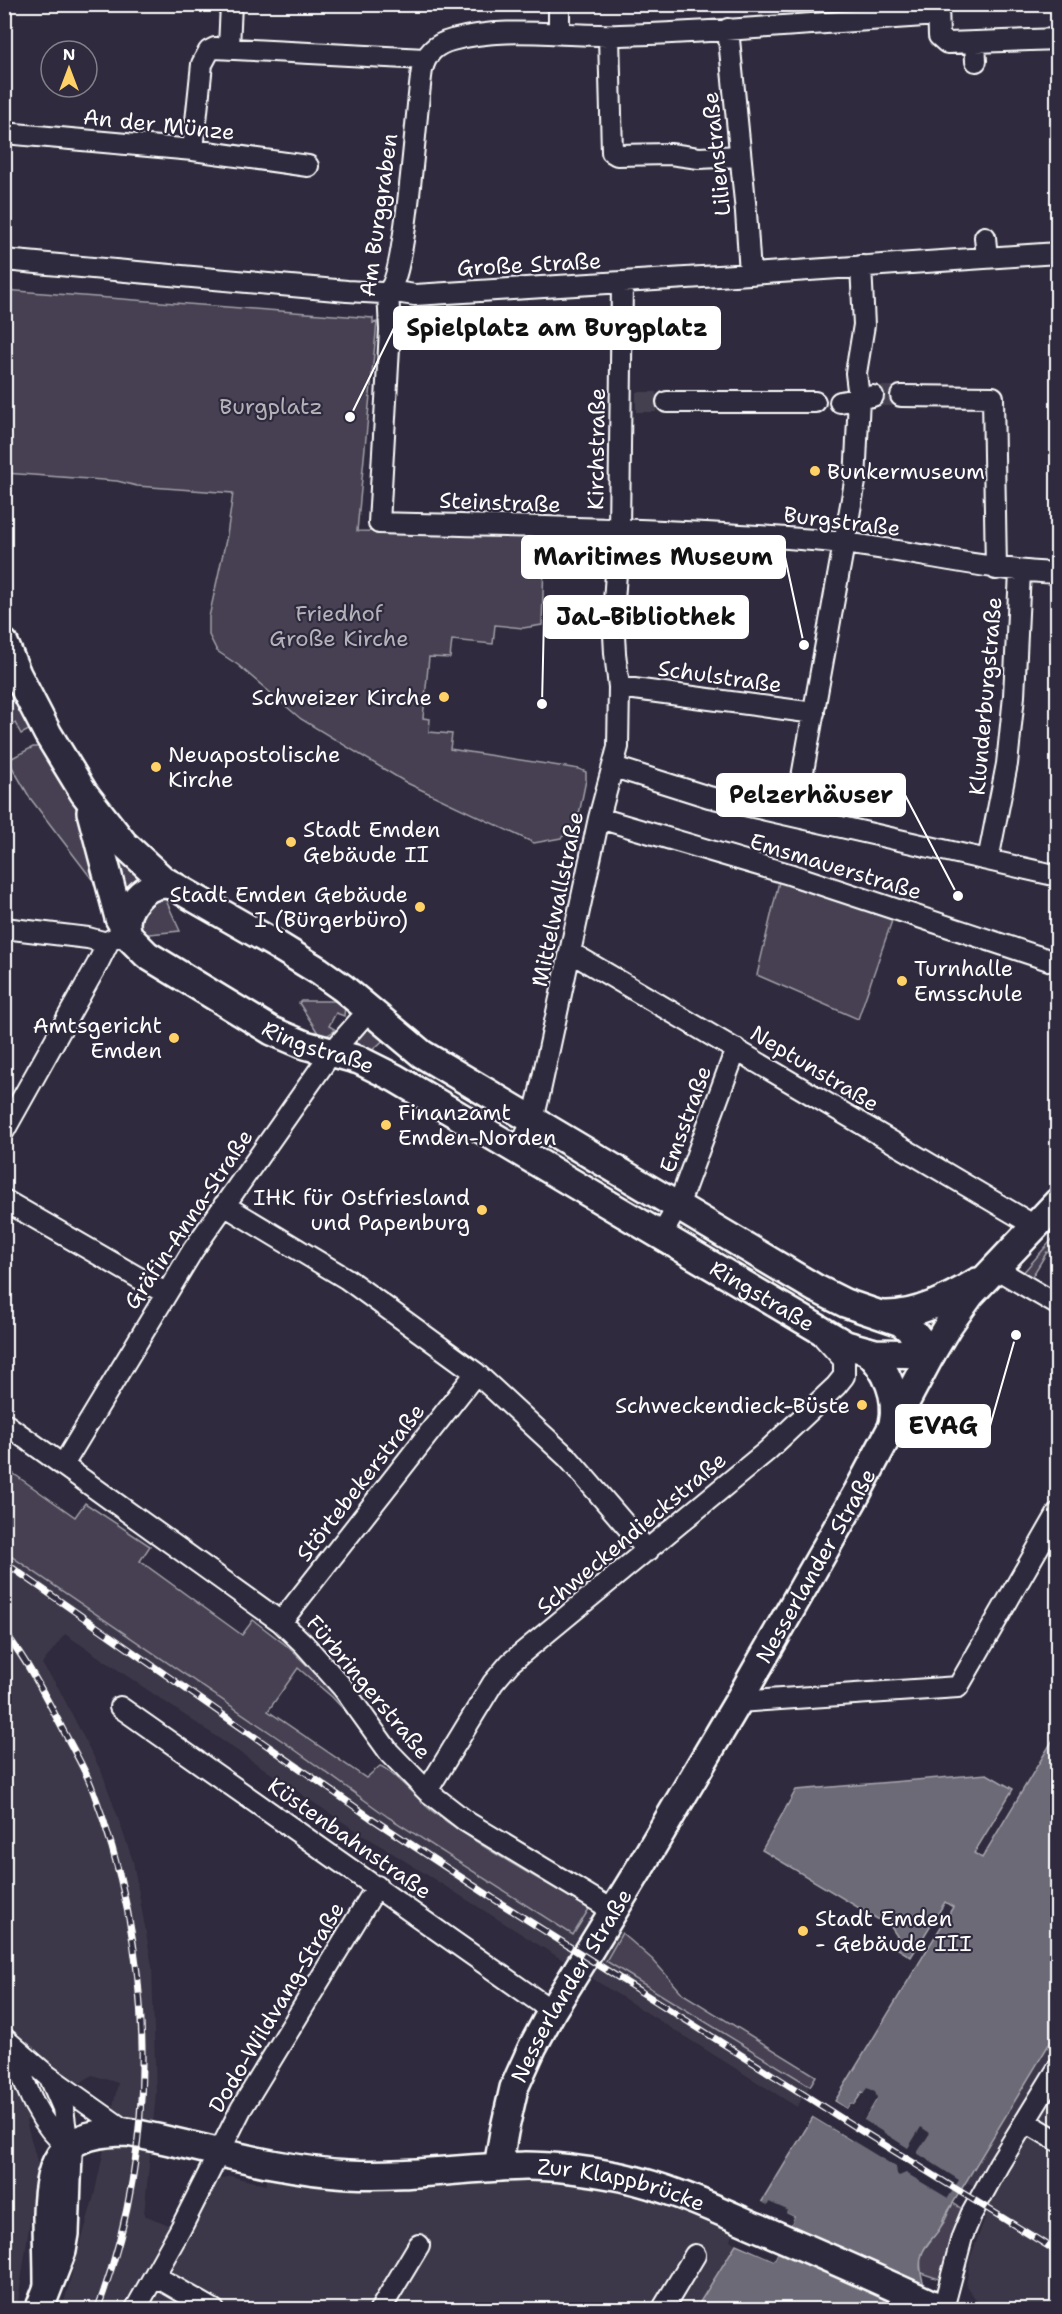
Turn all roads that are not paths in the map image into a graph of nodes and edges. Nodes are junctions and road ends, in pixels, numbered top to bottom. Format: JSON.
{"nodes":[{"id":1,"x":231,"y":4,"type":"edge"},
{"id":2,"x":559,"y":4,"type":"edge"},
{"id":3,"x":938,"y":10,"type":"edge"},
{"id":4,"x":728,"y":29,"type":"junction"},
{"id":5,"x":559,"y":32,"type":"junction"},
{"id":6,"x":609,"y":36,"type":"junction"},
{"id":7,"x":1058,"y":39,"type":"edge"},
{"id":8,"x":229,"y":47,"type":"junction"},
{"id":9,"x":425,"y":59,"type":"junction"},
{"id":10,"x":4,"y":133,"type":"edge"},
{"id":11,"x":193,"y":150,"type":"junction"},
{"id":12,"x":740,"y":156,"type":"junction"},
{"id":13,"x":308,"y":166,"type":"dead end"},
{"id":14,"x":985,"y":237,"type":"dead end"},
{"id":15,"x":1058,"y":252,"type":"edge"},
{"id":16,"x":987,"y":258,"type":"junction"},
{"id":17,"x":4,"y":261,"type":"edge"},
{"id":18,"x":861,"y":267,"type":"junction"},
{"id":19,"x":750,"y":274,"type":"junction"},
{"id":20,"x":622,"y":282,"type":"junction"},
{"id":21,"x":388,"y":291,"type":"junction"},
{"id":22,"x":901,"y":396,"type":"tunnel mouth"},
{"id":23,"x":667,"y":402,"type":"tunnel mouth"},
{"id":24,"x":815,"y":402,"type":"dead end"},
{"id":25,"x":379,"y":523,"type":"joint"},
{"id":26,"x":619,"y":530,"type":"junction"},
{"id":27,"x":844,"y":543,"type":"junction"},
{"id":28,"x":996,"y":569,"type":"junction"},
{"id":29,"x":1020,"y":572,"type":"junction"},
{"id":30,"x":1058,"y":573,"type":"edge"},
{"id":31,"x":4,"y":643,"type":"edge"},
{"id":32,"x":620,"y":687,"type":"junction"},
{"id":33,"x":814,"y":713,"type":"junction"},
{"id":34,"x":614,"y":767,"type":"junction"},
{"id":35,"x":84,"y":793,"type":"junction"},
{"id":36,"x":795,"y":816,"type":"junction"},
{"id":37,"x":599,"y":818,"type":"junction"},
{"id":38,"x":988,"y":860,"type":"junction"},
{"id":39,"x":1058,"y":876,"type":"edge"},
{"id":40,"x":171,"y":885,"type":"junction"},
{"id":41,"x":4,"y":928,"type":"edge"},
{"id":42,"x":117,"y":938,"type":"junction"},
{"id":43,"x":570,"y":952,"type":"junction"},
{"id":44,"x":1058,"y":963,"type":"edge"},
{"id":45,"x":369,"y":1010,"type":"junction"},
{"id":46,"x":736,"y":1049,"type":"junction"},
{"id":47,"x":332,"y":1052,"type":"junction"},
{"id":48,"x":532,"y":1120,"type":"junction"},
{"id":49,"x":4,"y":1131,"type":"edge"},
{"id":50,"x":518,"y":1151,"type":"junction"},
{"id":51,"x":4,"y":1200,"type":"edge"},
{"id":52,"x":1058,"y":1202,"type":"edge"},
{"id":53,"x":224,"y":1205,"type":"junction"},
{"id":54,"x":678,"y":1206,"type":"junction"},
{"id":55,"x":1035,"y":1226,"type":"junction"},
{"id":56,"x":662,"y":1234,"type":"junction"},
{"id":57,"x":992,"y":1272,"type":"junction"},
{"id":58,"x":165,"y":1293,"type":"junction"},
{"id":59,"x":1058,"y":1305,"type":"edge"},
{"id":60,"x":884,"y":1315,"type":"junction"},
{"id":61,"x":810,"y":1325,"type":"junction"},
{"id":62,"x":867,"y":1352,"type":"junction"},
{"id":63,"x":931,"y":1354,"type":"junction"},
{"id":64,"x":477,"y":1373,"type":"junction"},
{"id":65,"x":4,"y":1424,"type":"edge"},
{"id":66,"x":890,"y":1434,"type":"junction"},
{"id":67,"x":63,"y":1465,"type":"junction"},
{"id":68,"x":1058,"y":1513,"type":"edge"},
{"id":69,"x":648,"y":1551,"type":"junction"},
{"id":70,"x":281,"y":1622,"type":"junction"},
{"id":71,"x":738,"y":1702,"type":"junction"},
{"id":72,"x":120,"y":1707,"type":"dead end"},
{"id":73,"x":428,"y":1791,"type":"junction"},
{"id":74,"x":377,"y":1886,"type":"junction"},
{"id":75,"x":614,"y":1911,"type":"junction"},
{"id":76,"x":552,"y":2010,"type":"junction"},
{"id":77,"x":8,"y":2041,"type":"edge"},
{"id":78,"x":1058,"y":2068,"type":"edge"},
{"id":79,"x":48,"y":2076,"type":"junction"},
{"id":80,"x":1026,"y":2122,"type":"junction"},
{"id":81,"x":127,"y":2132,"type":"junction"},
{"id":82,"x":1058,"y":2141,"type":"edge"},
{"id":83,"x":68,"y":2147,"type":"junction"},
{"id":84,"x":218,"y":2153,"type":"junction"},
{"id":85,"x":498,"y":2167,"type":"junction"},
{"id":86,"x":419,"y":2245,"type":"dead end"},
{"id":87,"x":695,"y":2255,"type":"dead end"},
{"id":88,"x":155,"y":2276,"type":"junction"},
{"id":89,"x":940,"y":2308,"type":"edge"},
{"id":90,"x":39,"y":2310,"type":"edge"},
{"id":91,"x":135,"y":2310,"type":"edge"},
{"id":92,"x":214,"y":2310,"type":"edge"},
{"id":93,"x":380,"y":2310,"type":"edge"},
{"id":94,"x":662,"y":2310,"type":"edge"}],
"edges":[{"from":1,"to":8,"type":"street"},
{"from":2,"to":5,"type":"street"},
{"from":3,"to":4,"type":"street"},
{"from":3,"to":7,"type":"street"},
{"from":4,"to":6,"type":"street"},
{"from":4,"to":12,"type":"street","name":"Lilienstraße"},
{"from":5,"to":6,"type":"street"},
{"from":5,"to":9,"type":"street"},
{"from":6,"to":12,"type":"street"},
{"from":8,"to":9,"type":"street"},
{"from":8,"to":11,"type":"street"},
{"from":9,"to":21,"type":"street","name":"Am Burggraben"},
{"from":10,"to":11,"type":"street","name":"An der Münze"},
{"from":11,"to":13,"type":"street","name":"An der Münze"},
{"from":12,"to":19,"type":"street","name":"Lilienstraße"},
{"from":14,"to":16,"type":"street"},
{"from":15,"to":16,"type":"street","name":"Große Straße"},
{"from":16,"to":18,"type":"street","name":"Große Straße"},
{"from":17,"to":21,"type":"street","name":"Große Straße"},
{"from":18,"to":19,"type":"street","name":"Große Straße"},
{"from":18,"to":27,"type":"street"},
{"from":19,"to":20,"type":"street","name":"Große Straße"},
{"from":20,"to":21,"type":"street","name":"Große Straße"},
{"from":20,"to":26,"type":"street","name":"Kirchstraße"},
{"from":21,"to":25,"type":"street","name":"Am Burggraben"},
{"from":22,"to":28,"type":"street"},
{"from":23,"to":24,"type":"street"},
{"from":25,"to":26,"type":"street","name":"Steinstraße"},
{"from":26,"to":27,"type":"street","name":"Burgstraße"},
{"from":26,"to":32,"type":"street","name":"Kirchstraße"},
{"from":27,"to":28,"type":"street","name":"Burgstraße"},
{"from":27,"to":33,"type":"street"},
{"from":28,"to":29,"type":"street","name":"Burgstraße"},
{"from":29,"to":30,"type":"street","name":"Burgstraße"},
{"from":29,"to":38,"type":"street","name":"Klunderburgstraße"},
{"from":31,"to":35,"type":"street","name":"Ringstraße"},
{"from":32,"to":33,"type":"street","name":"Schulstraße"},
{"from":32,"to":34,"type":"street","name":"Mittelwallstraße"},
{"from":33,"to":36,"type":"street"},
{"from":34,"to":36,"type":"street"},
{"from":34,"to":37,"type":"street","name":"Mittelwallstraße"},
{"from":35,"to":40,"type":"street","name":"Ringstraße"},
{"from":35,"to":42,"type":"street","name":"Ringstraße"},
{"from":36,"to":38,"type":"street"},
{"from":37,"to":43,"type":"street","name":"Mittelwallstraße"},
{"from":37,"to":44,"type":"street","name":"Emsmauerstraße"},
{"from":38,"to":39,"type":"street"},
{"from":40,"to":42,"type":"street"},
{"from":40,"to":45,"type":"street","name":"Ringstraße"},
{"from":41,"to":42,"type":"street"},
{"from":42,"to":47,"type":"street","name":"Ringstraße"},
{"from":42,"to":49,"type":"street"},
{"from":43,"to":46,"type":"street","name":"Neptunstraße"},
{"from":43,"to":48,"type":"street","name":"Mittelwallstraße"},
{"from":45,"to":47,"type":"street","name":"Gräfin-Anna-Straße"},
{"from":45,"to":48,"type":"street","name":"Ringstraße"},
{"from":46,"to":54,"type":"street","name":"Emsstraße"},
{"from":46,"to":55,"type":"street","name":"Neptunstraße"},
{"from":47,"to":50,"type":"street","name":"Ringstraße"},
{"from":47,"to":53,"type":"street","name":"Gräfin-Anna-Straße"},
{"from":48,"to":50,"type":"street"},
{"from":48,"to":54,"type":"street","name":"Ringstraße"},
{"from":50,"to":56,"type":"street","name":"Ringstraße"},
{"from":51,"to":58,"type":"street"},
{"from":52,"to":55,"type":"street","name":"Nesserlander Straße"},
{"from":53,"to":58,"type":"street","name":"Gräfin-Anna-Straße"},
{"from":53,"to":64,"type":"street"},
{"from":54,"to":56,"type":"street"},
{"from":54,"to":60,"type":"street","name":"Ringstraße"},
{"from":55,"to":57,"type":"street","name":"Nesserlander Straße"},
{"from":56,"to":61,"type":"street","name":"Ringstraße"},
{"from":57,"to":59,"type":"street"},
{"from":57,"to":60,"type":"street","name":"Ringstraße"},
{"from":57,"to":63,"type":"street","name":"Nesserlander Straße"},
{"from":58,"to":67,"type":"street","name":"Gräfin-Anna-Straße"},
{"from":60,"to":63,"type":"street","name":"Ringstraße"},
{"from":61,"to":62,"type":"street","name":"Ringstraße"},
{"from":61,"to":69,"type":"street","name":"Schweckendieckstraße"},
{"from":62,"to":63,"type":"street","name":"Ringstraße"},
{"from":62,"to":66,"type":"street"},
{"from":63,"to":66,"type":"street","name":"Nesserlander Straße"},
{"from":64,"to":69,"type":"street"},
{"from":64,"to":70,"type":"street","name":"Störtebekerstraße"},
{"from":65,"to":67,"type":"street","name":"Fürbringerstraße"},
{"from":66,"to":71,"type":"street","name":"Nesserlander Straße"},
{"from":67,"to":70,"type":"street","name":"Fürbringerstraße"},
{"from":68,"to":71,"type":"street"},
{"from":69,"to":73,"type":"street","name":"Schweckendieckstraße"},
{"from":70,"to":73,"type":"street","name":"Fürbringerstraße"},
{"from":71,"to":75,"type":"street","name":"Nesserlander Straße"},
{"from":72,"to":74,"type":"street","name":"Küstenbahnstraße"},
{"from":73,"to":75,"type":"street","name":"Fürbringerstraße"},
{"from":74,"to":76,"type":"street","name":"Küstenbahnstraße"},
{"from":74,"to":84,"type":"street","name":"Dodo-Wildvang-Straße"},
{"from":75,"to":76,"type":"street","name":"Nesserlander Straße"},
{"from":76,"to":85,"type":"street","name":"Nesserlander Straße"},
{"from":77,"to":79,"type":"street"},
{"from":77,"to":83,"type":"street"},
{"from":78,"to":80,"type":"street"},
{"from":79,"to":81,"type":"street"},
{"from":79,"to":83,"type":"street"},
{"from":80,"to":82,"type":"street"},
{"from":80,"to":89,"type":"street"},
{"from":81,"to":83,"type":"street"},
{"from":81,"to":84,"type":"street"},
{"from":83,"to":90,"type":"street"},
{"from":84,"to":85,"type":"street"},
{"from":84,"to":88,"type":"street","name":"Dodo-Wildvang-Straße"},
{"from":85,"to":89,"type":"street","name":"Zur Klappbrücke"},
{"from":86,"to":93,"type":"street"},
{"from":87,"to":94,"type":"street"},
{"from":88,"to":91,"type":"street","name":"Dodo-Wildvang-Straße"},
{"from":88,"to":92,"type":"street"}]}
